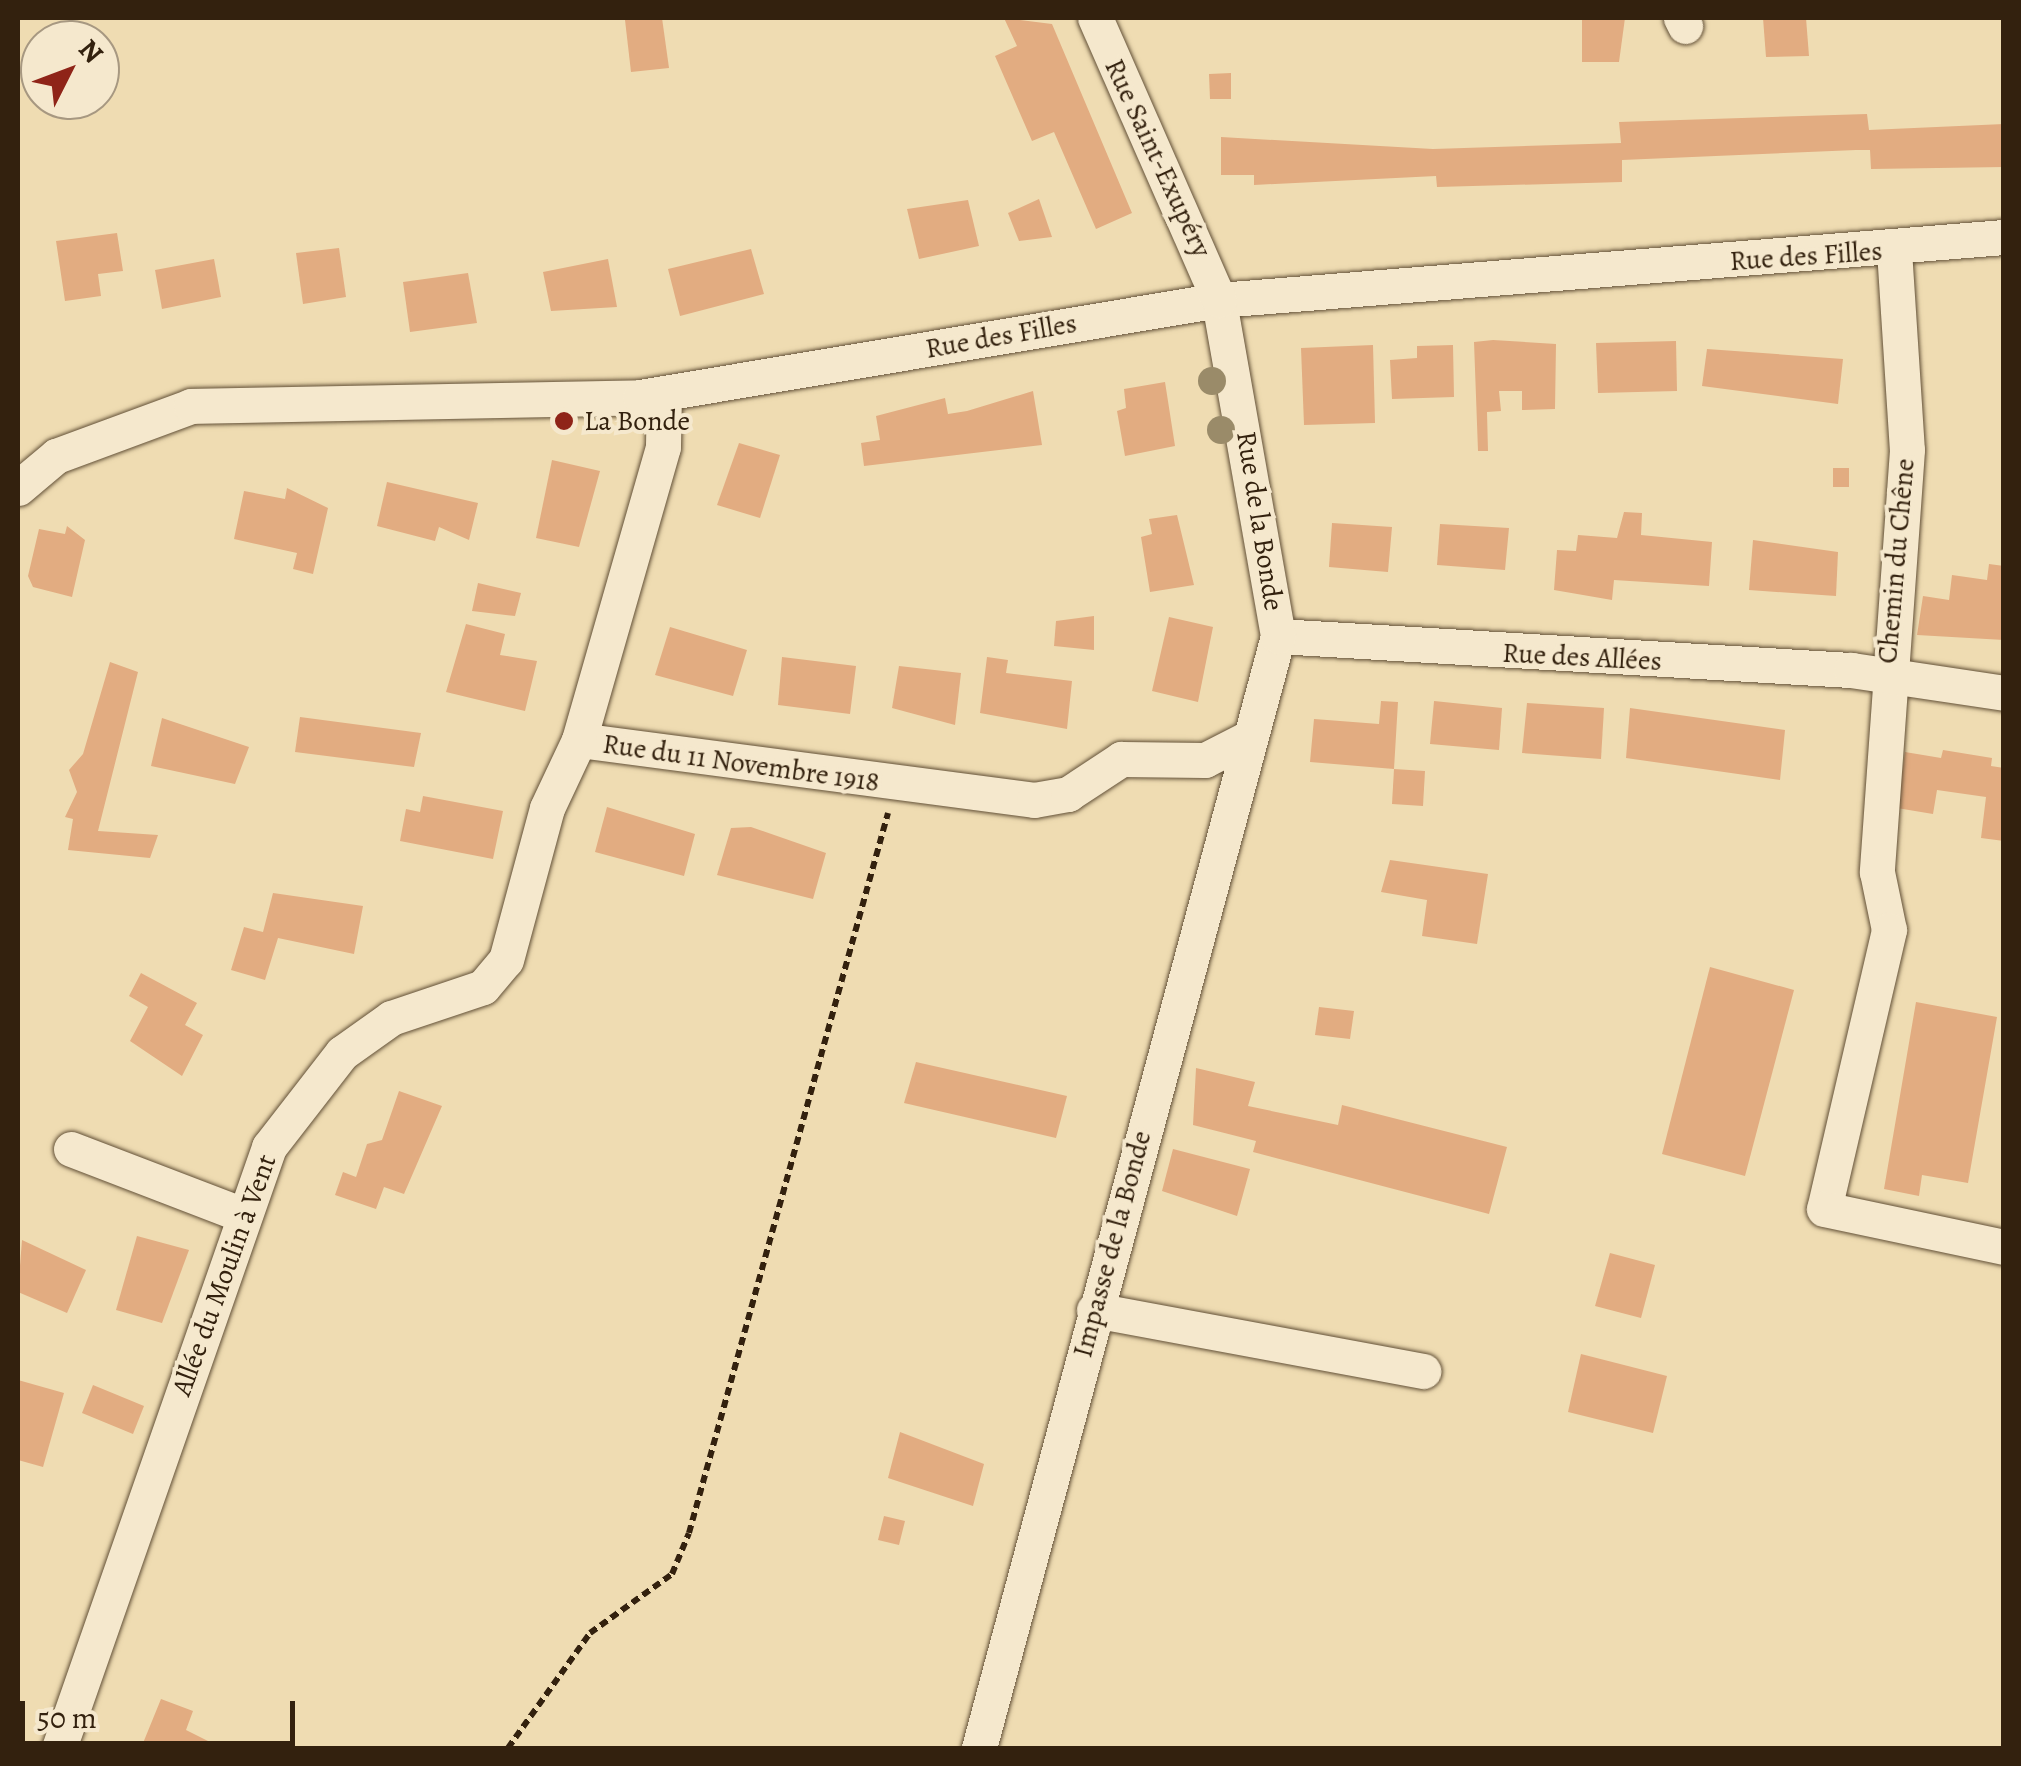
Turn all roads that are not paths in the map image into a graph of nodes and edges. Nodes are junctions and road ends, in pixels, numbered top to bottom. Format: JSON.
{"nodes":[{"id":1,"x":1095,"y":18,"type":"edge"},
{"id":2,"x":2004,"y":237,"type":"edge"},
{"id":3,"x":1894,"y":250,"type":"junction"},
{"id":4,"x":1219,"y":300,"type":"junction"},
{"id":5,"x":664,"y":393,"type":"junction"},
{"id":6,"x":18,"y":488,"type":"edge"},
{"id":7,"x":1278,"y":636,"type":"junction"},
{"id":8,"x":1886,"y":674,"type":"junction"},
{"id":9,"x":2004,"y":693,"type":"edge"},
{"id":10,"x":580,"y":740,"type":"junction"},
{"id":11,"x":1244,"y":740,"type":"junction"},
{"id":12,"x":72,"y":1149,"type":"dead end"},
{"id":13,"x":243,"y":1215,"type":"junction"},
{"id":14,"x":2004,"y":1247,"type":"edge"},
{"id":15,"x":1094,"y":1310,"type":"junction"},
{"id":16,"x":1424,"y":1371,"type":"dead end"},
{"id":17,"x":59,"y":1748,"type":"edge"},
{"id":18,"x":979,"y":1748,"type":"edge"}],
"edges":[{"from":1,"to":4,"type":"street","name":"Rue Saint-Exupéry"},
{"from":2,"to":3,"type":"street","name":"Rue des Filles"},
{"from":3,"to":4,"type":"street","name":"Rue des Filles"},
{"from":3,"to":8,"type":"street","name":"Chemin du Chêne"},
{"from":4,"to":5,"type":"street","name":"Rue des Filles"},
{"from":4,"to":7,"type":"street","name":"Rue de la Bonde"},
{"from":5,"to":6,"type":"street","name":"Rue des Filles"},
{"from":5,"to":10,"type":"street","name":"Rue du 11 Novembre 1918"},
{"from":7,"to":8,"type":"street","name":"Rue des Allées"},
{"from":7,"to":11,"type":"street","name":"Rue de la Bonde"},
{"from":8,"to":9,"type":"street","name":"Rue des Allées"},
{"from":8,"to":14,"type":"street","name":"Chemin du Chêne"},
{"from":10,"to":11,"type":"street","name":"Rue du 11 Novembre 1918"},
{"from":10,"to":13,"type":"street","name":"Allée du Moulin à Vent"},
{"from":11,"to":15,"type":"street","name":"Impasse de la Bonde"},
{"from":12,"to":13,"type":"street"},
{"from":13,"to":17,"type":"street","name":"Allée du Moulin à Vent"},
{"from":15,"to":16,"type":"street"},
{"from":15,"to":18,"type":"street","name":"Impasse de la Bonde"}]}
